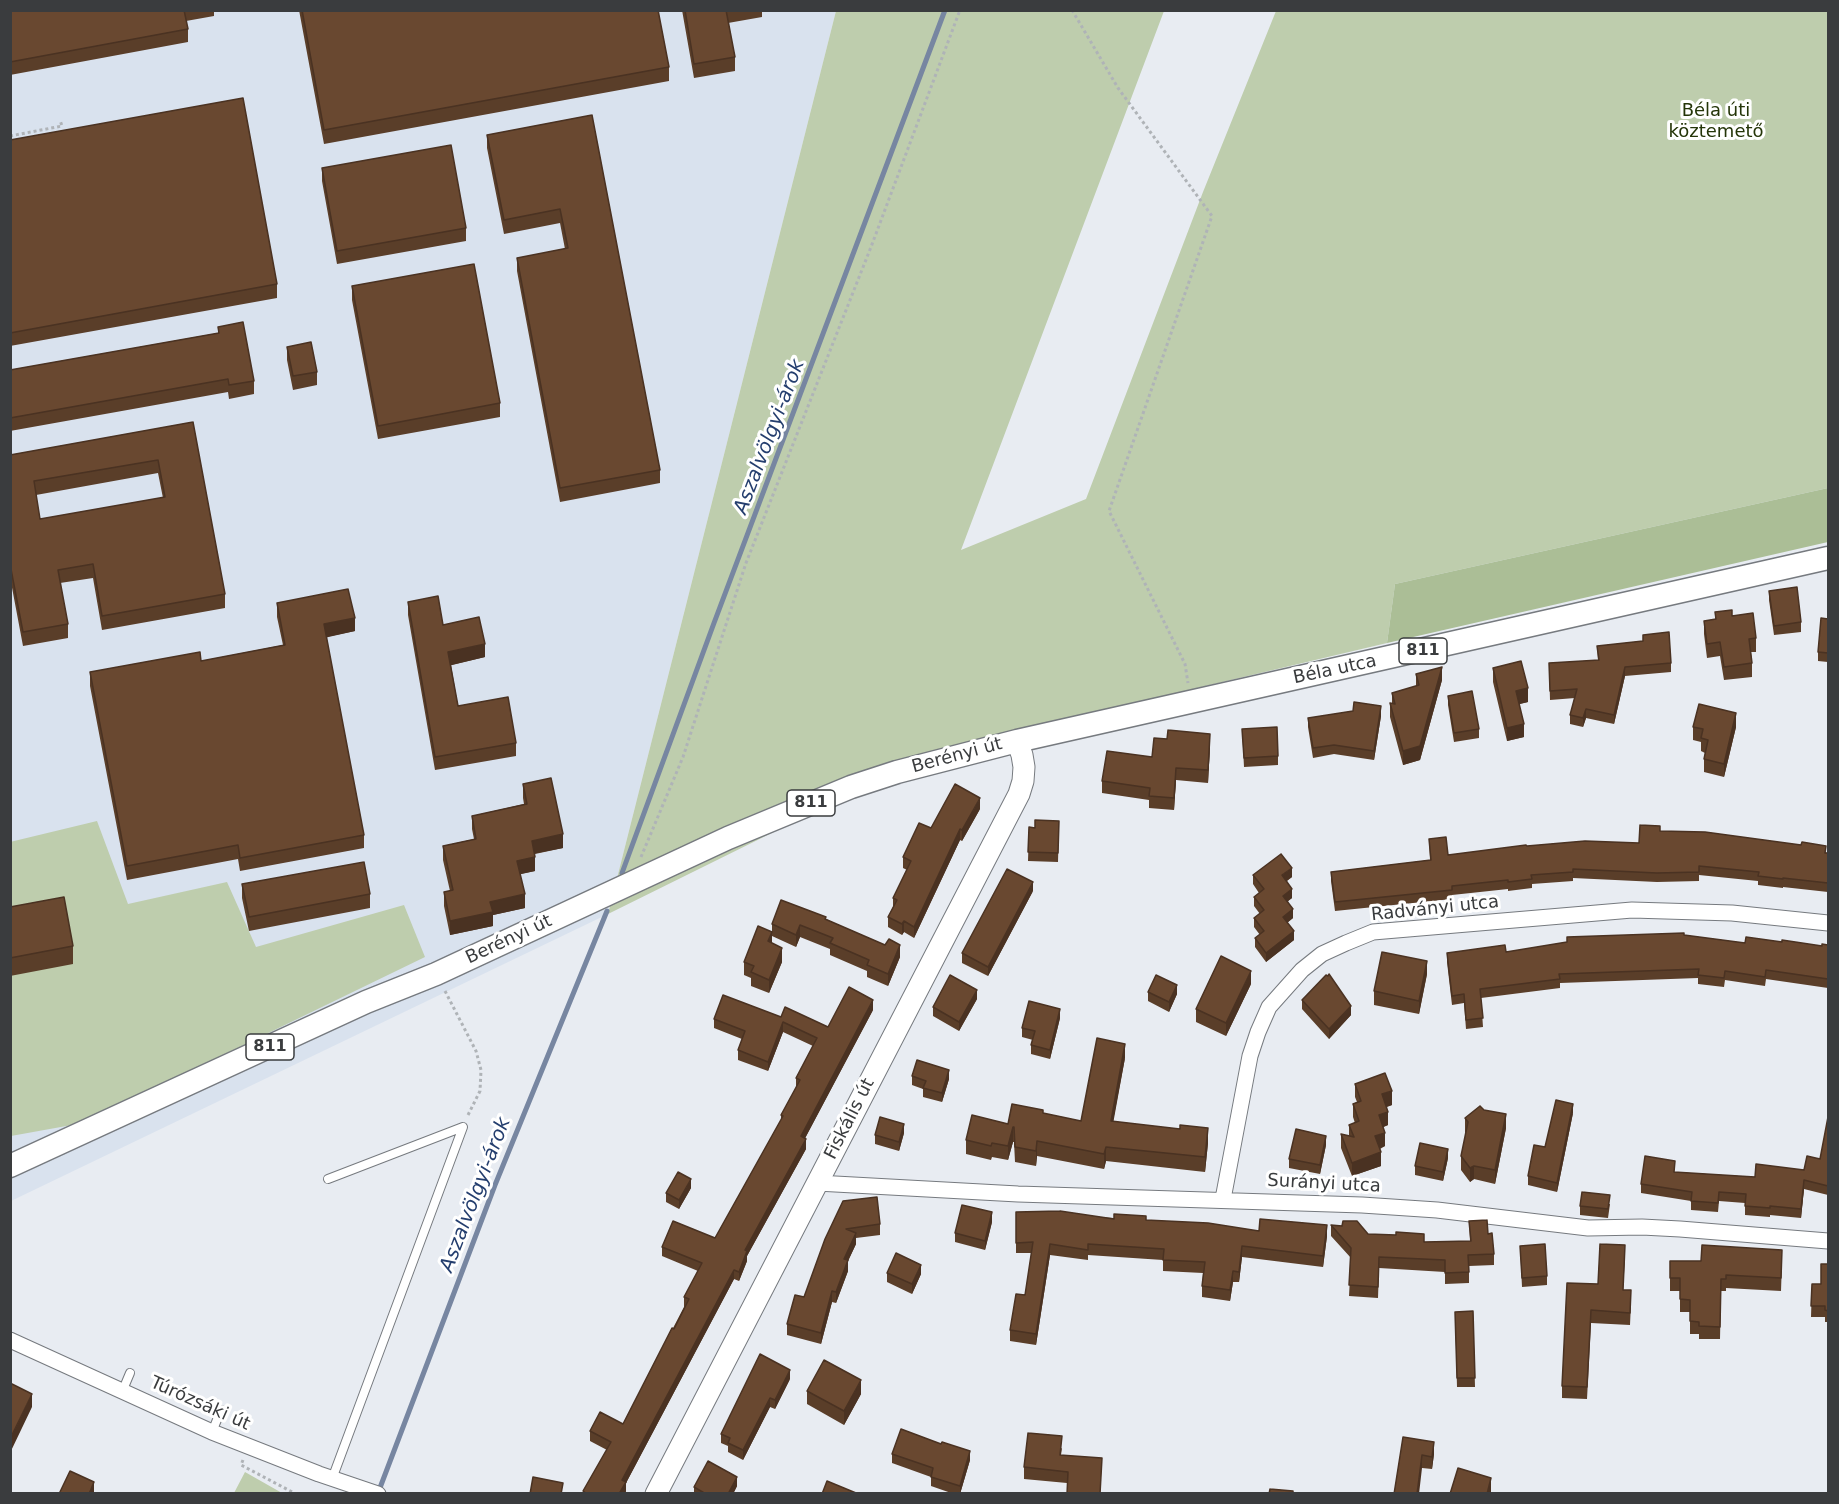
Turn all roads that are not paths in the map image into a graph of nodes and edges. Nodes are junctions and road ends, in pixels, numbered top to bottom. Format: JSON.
{"nodes":[{"id":1,"x":1828,"y":558,"type":"edge"},
{"id":2,"x":1017,"y":741,"type":"junction"},
{"id":3,"x":1828,"y":923,"type":"edge"},
{"id":4,"x":10,"y":1166,"type":"edge"},
{"id":5,"x":328,"y":1179,"type":"dead end"},
{"id":6,"x":817,"y":1183,"type":"junction"},
{"id":7,"x":1223,"y":1199,"type":"junction"},
{"id":8,"x":1828,"y":1241,"type":"edge"},
{"id":9,"x":10,"y":1340,"type":"edge"},
{"id":10,"x":130,"y":1373,"type":"dead end"},
{"id":11,"x":122,"y":1392,"type":"junction"},
{"id":12,"x":221,"y":1410,"type":"dead end"},
{"id":13,"x":212,"y":1432,"type":"junction"},
{"id":14,"x":332,"y":1479,"type":"junction"},
{"id":15,"x":371,"y":1491,"type":"edge"},
{"id":16,"x":656,"y":1494,"type":"edge"}],
"edges":[{"from":1,"to":2,"type":"main road","name":"Béla utca","number":"811"},
{"from":2,"to":4,"type":"main road","name":"Berényi út","number":"811"},
{"from":2,"to":6,"type":"street","name":"Fiskális út"},
{"from":3,"to":7,"type":"street","name":"Radványi utca"},
{"from":5,"to":14,"type":"lane"},
{"from":6,"to":7,"type":"street","name":"Surányi utca"},
{"from":6,"to":16,"type":"street","name":"Fiskális út"},
{"from":7,"to":8,"type":"street","name":"Surányi utca"},
{"from":9,"to":11,"type":"street","name":"Túrózsáki út"},
{"from":10,"to":11,"type":"lane"},
{"from":11,"to":13,"type":"street","name":"Túrózsáki út"},
{"from":12,"to":13,"type":"lane"},
{"from":13,"to":14,"type":"street","name":"Túrózsáki út"},
{"from":14,"to":15,"type":"street","name":"Túrózsáki út"}]}
